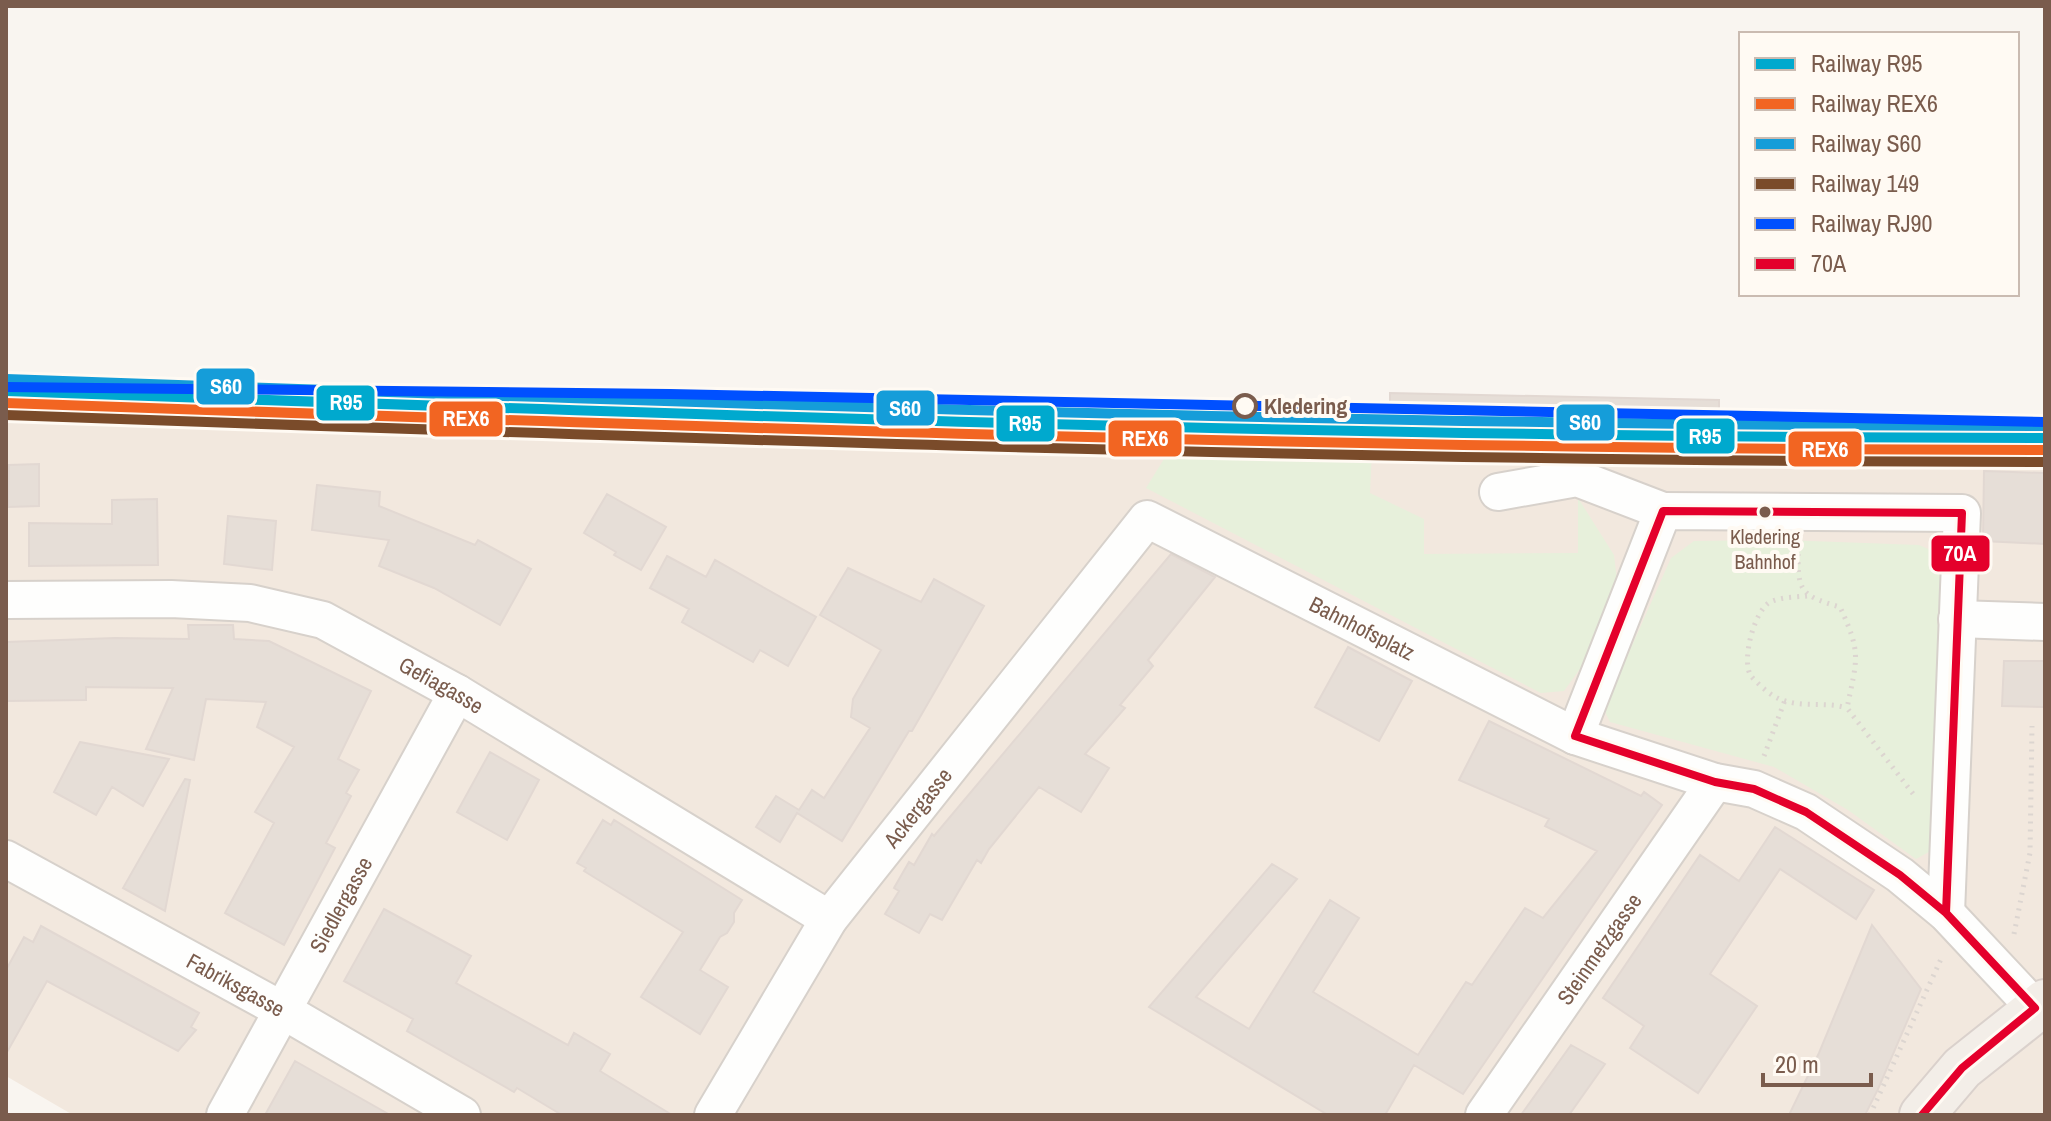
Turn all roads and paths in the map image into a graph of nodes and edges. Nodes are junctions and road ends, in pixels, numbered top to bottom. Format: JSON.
{"nodes":[{"id":1,"x":1498,"y":492,"type":"dead end"},
{"id":2,"x":1663,"y":511,"type":"junction"},
{"id":3,"x":1799,"y":512,"type":"junction"},
{"id":4,"x":1147,"y":519,"type":"joint"},
{"id":5,"x":1808,"y":596,"type":"junction"},
{"id":6,"x":6,"y":600,"type":"edge"},
{"id":7,"x":1957,"y":619,"type":"junction"},
{"id":8,"x":2045,"y":622,"type":"edge"},
{"id":9,"x":457,"y":693,"type":"junction"},
{"id":10,"x":1785,"y":700,"type":"junction"},
{"id":11,"x":1847,"y":708,"type":"junction"},
{"id":12,"x":2032,"y":726,"type":"dead end"},
{"id":13,"x":1575,"y":736,"type":"junction"},
{"id":14,"x":1715,"y":782,"type":"junction"},
{"id":15,"x":1754,"y":789,"type":"junction"},
{"id":16,"x":1950,"y":831,"type":"junction"},
{"id":17,"x":6,"y":859,"type":"edge"},
{"id":18,"x":1946,"y":913,"type":"junction"},
{"id":19,"x":829,"y":919,"type":"junction"},
{"id":20,"x":2003,"y":934,"type":"dead end"},
{"id":21,"x":2040,"y":1005,"type":"edge"},
{"id":22,"x":282,"y":1010,"type":"junction"},
{"id":23,"x":225,"y":1115,"type":"edge"},
{"id":24,"x":462,"y":1115,"type":"edge"},
{"id":25,"x":713,"y":1115,"type":"edge"},
{"id":26,"x":1484,"y":1115,"type":"edge"},
{"id":27,"x":1870,"y":1115,"type":"edge"},
{"id":28,"x":1922,"y":1115,"type":"edge"}],
"edges":[{"from":1,"to":2,"type":"street"},
{"from":2,"to":3,"type":"street"},
{"from":2,"to":13,"type":"street"},
{"from":3,"to":5,"type":"path"},
{"from":3,"to":7,"type":"street"},
{"from":4,"to":13,"type":"street","name":"Bahnhofsplatz"},
{"from":4,"to":19,"type":"street","name":"Ackergasse"},
{"from":5,"to":10,"type":"path"},
{"from":5,"to":11,"type":"path"},
{"from":6,"to":9,"type":"street","name":"Gefiagasse"},
{"from":7,"to":8,"type":"street"},
{"from":7,"to":16,"type":"street"},
{"from":9,"to":19,"type":"street","name":"Gefiagasse"},
{"from":9,"to":22,"type":"street","name":"Siedlergasse"},
{"from":10,"to":11,"type":"path"},
{"from":10,"to":15,"type":"path"},
{"from":11,"to":16,"type":"path"},
{"from":12,"to":20,"type":"path"},
{"from":13,"to":14,"type":"street","name":"Bahnhofsplatz"},
{"from":14,"to":15,"type":"street","name":"Bahnhofsplatz"},
{"from":14,"to":26,"type":"street","name":"Steinmetzgasse"},
{"from":15,"to":18,"type":"street","name":"Bahnhofsplatz"},
{"from":16,"to":18,"type":"street"},
{"from":17,"to":22,"type":"street","name":"Fabriksgasse"},
{"from":18,"to":21,"type":"street","name":"Bahnhofsplatz"},
{"from":18,"to":27,"type":"path"},
{"from":19,"to":25,"type":"street","name":"Ackergasse"},
{"from":21,"to":28,"type":"main road"},
{"from":22,"to":23,"type":"street","name":"Siedlergasse"},
{"from":22,"to":24,"type":"street","name":"Fabriksgasse"}]}
